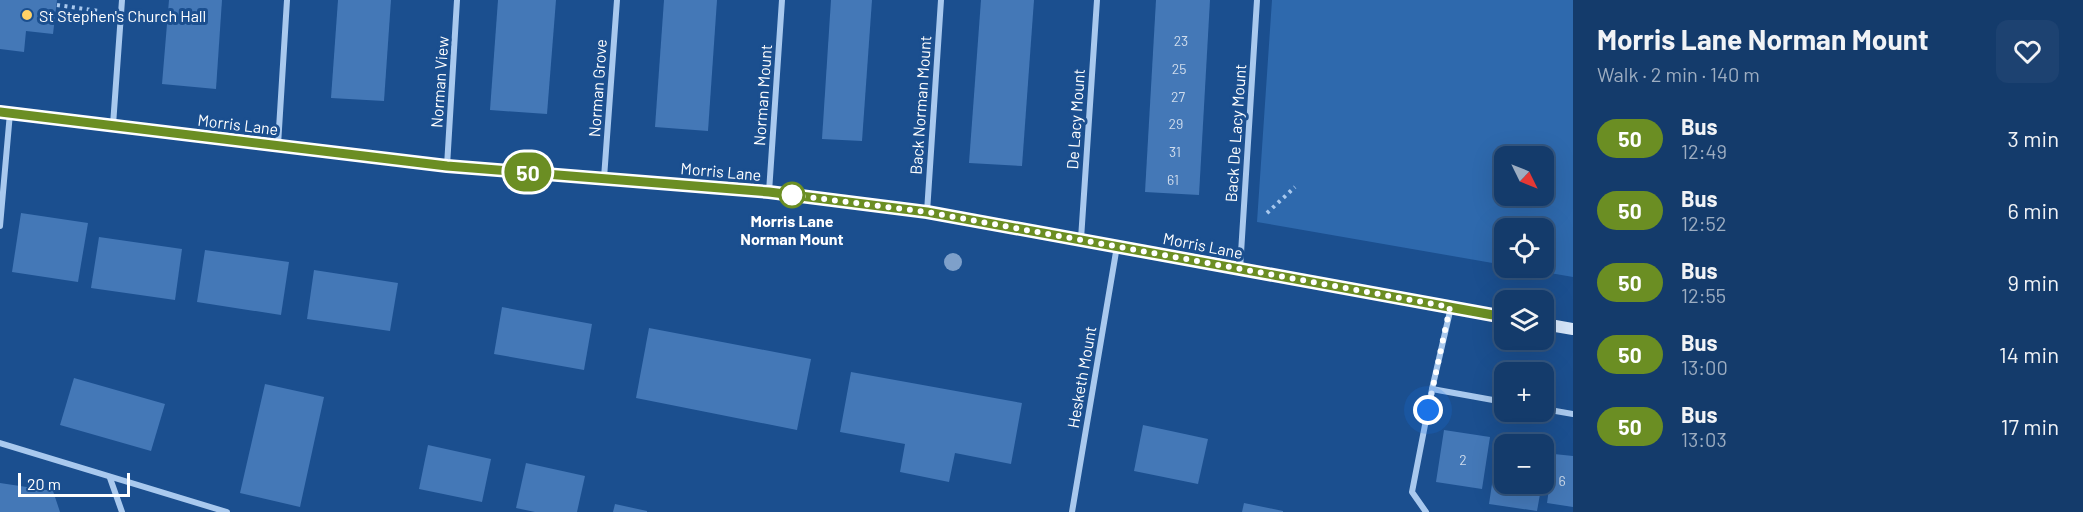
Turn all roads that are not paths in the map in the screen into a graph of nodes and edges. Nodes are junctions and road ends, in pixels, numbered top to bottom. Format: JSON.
{"nodes":[{"id":1,"x":122,"y":0,"type":"edge"},
{"id":2,"x":288,"y":0,"type":"edge"},
{"id":3,"x":457,"y":0,"type":"edge"},
{"id":4,"x":617,"y":0,"type":"edge"},
{"id":5,"x":782,"y":0,"type":"edge"},
{"id":6,"x":941,"y":0,"type":"edge"},
{"id":7,"x":1097,"y":0,"type":"edge"},
{"id":8,"x":1257,"y":0,"type":"edge"},
{"id":9,"x":5,"y":113,"type":"edge"},
{"id":10,"x":113,"y":126,"type":"junction"},
{"id":11,"x":278,"y":146,"type":"junction"},
{"id":12,"x":447,"y":166,"type":"junction"},
{"id":13,"x":604,"y":178,"type":"junction"},
{"id":14,"x":769,"y":192,"type":"junction"},
{"id":15,"x":927,"y":212,"type":"junction"},
{"id":16,"x":0,"y":226,"type":"edge"},
{"id":17,"x":1080,"y":239,"type":"junction"},
{"id":18,"x":1117,"y":246,"type":"junction"},
{"id":19,"x":1240,"y":269,"type":"junction"},
{"id":20,"x":1450,"y":307,"type":"junction"},
{"id":21,"x":1494,"y":315,"type":"edge"},
{"id":22,"x":1554,"y":326,"type":"edge"},
{"id":23,"x":1573,"y":329,"type":"edge"},
{"id":24,"x":1432,"y":389,"type":"junction"},
{"id":25,"x":1494,"y":400,"type":"edge"},
{"id":26,"x":1554,"y":411,"type":"edge"},
{"id":27,"x":1573,"y":414,"type":"edge"},
{"id":28,"x":0,"y":443,"type":"edge"},
{"id":29,"x":110,"y":478,"type":"junction"},
{"id":30,"x":122,"y":512,"type":"edge"},
{"id":31,"x":227,"y":512,"type":"edge"},
{"id":32,"x":1072,"y":512,"type":"edge"},
{"id":33,"x":1426,"y":512,"type":"edge"}],
"edges":[{"from":1,"to":10,"type":"street"},
{"from":2,"to":11,"type":"street"},
{"from":3,"to":12,"type":"street","name":"Norman View"},
{"from":4,"to":13,"type":"street","name":"Norman Grove"},
{"from":5,"to":14,"type":"street","name":"Norman Mount"},
{"from":6,"to":15,"type":"street","name":"Back Norman Mount"},
{"from":7,"to":17,"type":"street","name":"De Lacy Mount"},
{"from":8,"to":19,"type":"street","name":"Back De Lacy Mount"},
{"from":9,"to":10,"type":"street","name":"Morris Lane"},
{"from":9,"to":16,"type":"street"},
{"from":10,"to":11,"type":"street","name":"Morris Lane"},
{"from":11,"to":12,"type":"street","name":"Morris Lane"},
{"from":12,"to":13,"type":"street","name":"Morris Lane"},
{"from":13,"to":14,"type":"street","name":"Morris Lane"},
{"from":14,"to":15,"type":"street","name":"Morris Lane"},
{"from":15,"to":17,"type":"street","name":"Morris Lane"},
{"from":17,"to":18,"type":"street","name":"Morris Lane"},
{"from":18,"to":19,"type":"street","name":"Morris Lane"},
{"from":18,"to":32,"type":"street","name":"Hesketh Mount"},
{"from":19,"to":20,"type":"street","name":"Morris Lane"},
{"from":20,"to":21,"type":"street","name":"Morris Lane"},
{"from":20,"to":24,"type":"street"},
{"from":22,"to":23,"type":"street"},
{"from":24,"to":25,"type":"street"},
{"from":24,"to":33,"type":"street"},
{"from":26,"to":27,"type":"street"},
{"from":28,"to":29,"type":"street"},
{"from":29,"to":30,"type":"street"},
{"from":29,"to":31,"type":"street"}]}
